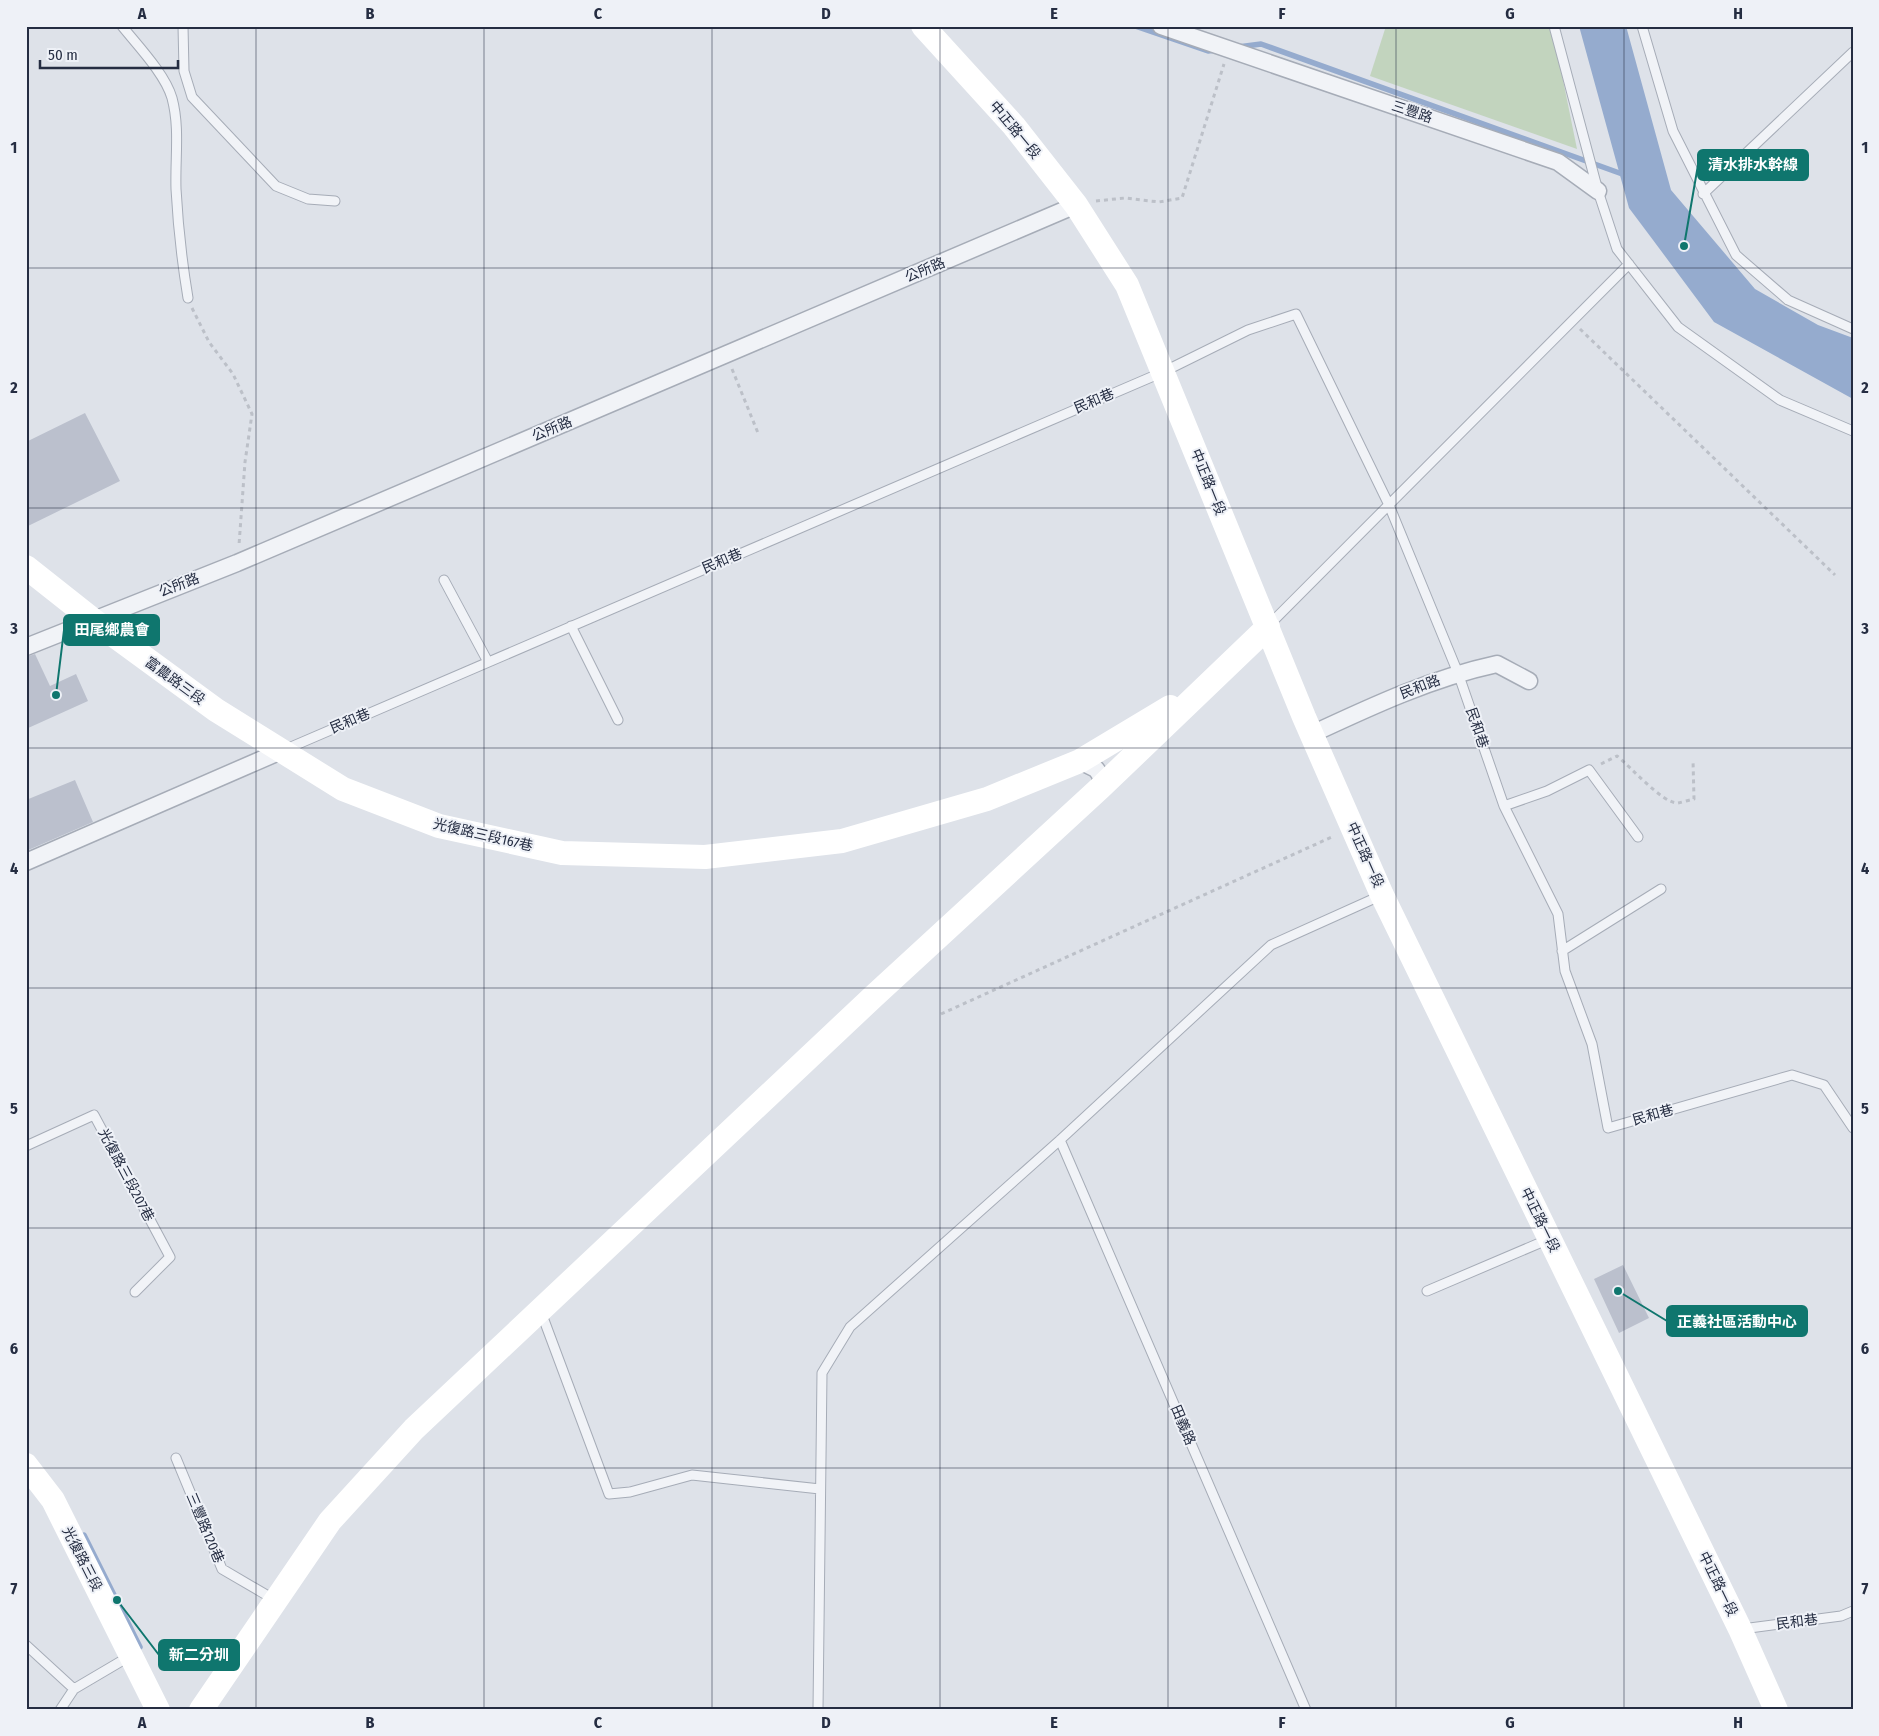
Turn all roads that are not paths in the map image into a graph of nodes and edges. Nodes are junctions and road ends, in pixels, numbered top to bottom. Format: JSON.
{"nodes":[{"id":1,"x":122,"y":26,"type":"edge"},
{"id":2,"x":183,"y":26,"type":"edge"},
{"id":3,"x":923,"y":26,"type":"edge"},
{"id":4,"x":1161,"y":26,"type":"edge"},
{"id":5,"x":1554,"y":26,"type":"edge"},
{"id":6,"x":1642,"y":26,"type":"edge"},
{"id":7,"x":1853,"y":52,"type":"edge"},
{"id":8,"x":1598,"y":190,"type":"junction"},
{"id":9,"x":1703,"y":194,"type":"junction"},
{"id":10,"x":335,"y":202,"type":"dead end"},
{"id":11,"x":1076,"y":205,"type":"junction"},
{"id":12,"x":1629,"y":264,"type":"junction"},
{"id":13,"x":188,"y":298,"type":"road end"},
{"id":14,"x":1853,"y":329,"type":"edge"},
{"id":15,"x":1163,"y":372,"type":"junction"},
{"id":16,"x":1853,"y":431,"type":"edge"},
{"id":17,"x":1389,"y":505,"type":"junction"},
{"id":18,"x":26,"y":568,"type":"edge"},
{"id":19,"x":444,"y":580,"type":"dead end"},
{"id":20,"x":93,"y":620,"type":"junction"},
{"id":21,"x":571,"y":626,"type":"junction"},
{"id":22,"x":1268,"y":626,"type":"junction"},
{"id":23,"x":26,"y":647,"type":"edge"},
{"id":24,"x":488,"y":662,"type":"junction"},
{"id":25,"x":1226,"y":669,"type":"junction"},
{"id":26,"x":1458,"y":672,"type":"junction"},
{"id":27,"x":1529,"y":680,"type":"dead end"},
{"id":28,"x":618,"y":720,"type":"dead end"},
{"id":29,"x":1312,"y":734,"type":"junction"},
{"id":30,"x":281,"y":751,"type":"junction"},
{"id":31,"x":1080,"y":761,"type":"junction"},
{"id":32,"x":1100,"y":788,"type":"junction"},
{"id":33,"x":1504,"y":806,"type":"junction"},
{"id":34,"x":1638,"y":836,"type":"dead end"},
{"id":35,"x":26,"y":862,"type":"edge"},
{"id":36,"x":1660,"y":889,"type":"dead end"},
{"id":37,"x":1382,"y":895,"type":"junction"},
{"id":38,"x":1562,"y":951,"type":"junction"},
{"id":39,"x":1853,"y":1128,"type":"edge"},
{"id":40,"x":1060,"y":1140,"type":"junction"},
{"id":41,"x":26,"y":1146,"type":"edge"},
{"id":42,"x":1549,"y":1239,"type":"junction"},
{"id":43,"x":1427,"y":1291,"type":"dead end"},
{"id":44,"x":135,"y":1292,"type":"dead end"},
{"id":45,"x":540,"y":1310,"type":"junction"},
{"id":46,"x":176,"y":1458,"type":"dead end"},
{"id":47,"x":26,"y":1465,"type":"edge"},
{"id":48,"x":820,"y":1489,"type":"junction"},
{"id":49,"x":276,"y":1600,"type":"junction"},
{"id":50,"x":1853,"y":1611,"type":"edge"},
{"id":51,"x":1740,"y":1629,"type":"junction"},
{"id":52,"x":26,"y":1646,"type":"edge"},
{"id":53,"x":131,"y":1655,"type":"junction"},
{"id":54,"x":74,"y":1689,"type":"junction"},
{"id":55,"x":60,"y":1710,"type":"edge"},
{"id":56,"x":158,"y":1710,"type":"edge"},
{"id":57,"x":200,"y":1710,"type":"edge"},
{"id":58,"x":818,"y":1710,"type":"edge"},
{"id":59,"x":1306,"y":1710,"type":"edge"},
{"id":60,"x":1776,"y":1710,"type":"edge"}],
"edges":[{"from":1,"to":13,"type":"lane"},
{"from":2,"to":10,"type":"lane"},
{"from":3,"to":11,"type":"street","name":"中正路一段"},
{"from":4,"to":8,"type":"street","name":"三豐路"},
{"from":5,"to":8,"type":"lane"},
{"from":6,"to":9,"type":"lane"},
{"from":7,"to":9,"type":"lane"},
{"from":8,"to":12,"type":"lane"},
{"from":9,"to":14,"type":"lane"},
{"from":11,"to":15,"type":"street","name":"中正路一段"},
{"from":11,"to":20,"type":"street","name":"公所路"},
{"from":12,"to":16,"type":"lane"},
{"from":12,"to":17,"type":"lane"},
{"from":15,"to":17,"type":"lane","name":"民和巷"},
{"from":15,"to":21,"type":"lane","name":"民和巷"},
{"from":15,"to":22,"type":"street","name":"中正路一段"},
{"from":17,"to":22,"type":"lane"},
{"from":17,"to":26,"type":"lane","name":"民和巷"},
{"from":18,"to":20,"type":"street","name":"富農路三段"},
{"from":19,"to":24,"type":"lane"},
{"from":20,"to":23,"type":"street","name":"公所路"},
{"from":20,"to":30,"type":"street","name":"富農路三段"},
{"from":21,"to":24,"type":"lane","name":"民和巷"},
{"from":21,"to":28,"type":"lane"},
{"from":22,"to":25,"type":"street"},
{"from":22,"to":29,"type":"street","name":"中正路一段"},
{"from":24,"to":30,"type":"lane","name":"民和巷"},
{"from":25,"to":31,"type":"street","name":"光復路三段167巷"},
{"from":25,"to":32,"type":"street"},
{"from":26,"to":27,"type":"street","name":"民和路"},
{"from":26,"to":29,"type":"street","name":"民和路"},
{"from":26,"to":33,"type":"lane","name":"民和巷"},
{"from":29,"to":37,"type":"street","name":"中正路一段"},
{"from":30,"to":31,"type":"street","name":"光復路三段167巷"},
{"from":30,"to":35,"type":"street"},
{"from":31,"to":32,"type":"street"},
{"from":32,"to":45,"type":"street"},
{"from":33,"to":34,"type":"lane"},
{"from":33,"to":38,"type":"lane","name":"民和巷"},
{"from":36,"to":38,"type":"lane"},
{"from":37,"to":40,"type":"lane"},
{"from":37,"to":42,"type":"street","name":"中正路一段"},
{"from":38,"to":39,"type":"lane","name":"民和巷"},
{"from":40,"to":48,"type":"lane"},
{"from":40,"to":59,"type":"lane","name":"田義路"},
{"from":41,"to":44,"type":"lane","name":"光復路三段207巷"},
{"from":42,"to":43,"type":"lane"},
{"from":42,"to":51,"type":"street","name":"中正路一段"},
{"from":45,"to":48,"type":"lane"},
{"from":45,"to":49,"type":"street"},
{"from":46,"to":49,"type":"lane","name":"三豐路120巷"},
{"from":47,"to":53,"type":"street","name":"光復路三段"},
{"from":48,"to":58,"type":"lane"},
{"from":49,"to":57,"type":"street"},
{"from":50,"to":51,"type":"lane","name":"民和巷"},
{"from":51,"to":60,"type":"street","name":"中正路一段"},
{"from":52,"to":54,"type":"lane"},
{"from":53,"to":54,"type":"lane"},
{"from":53,"to":56,"type":"street","name":"光復路三段"},
{"from":54,"to":55,"type":"lane"}]}
